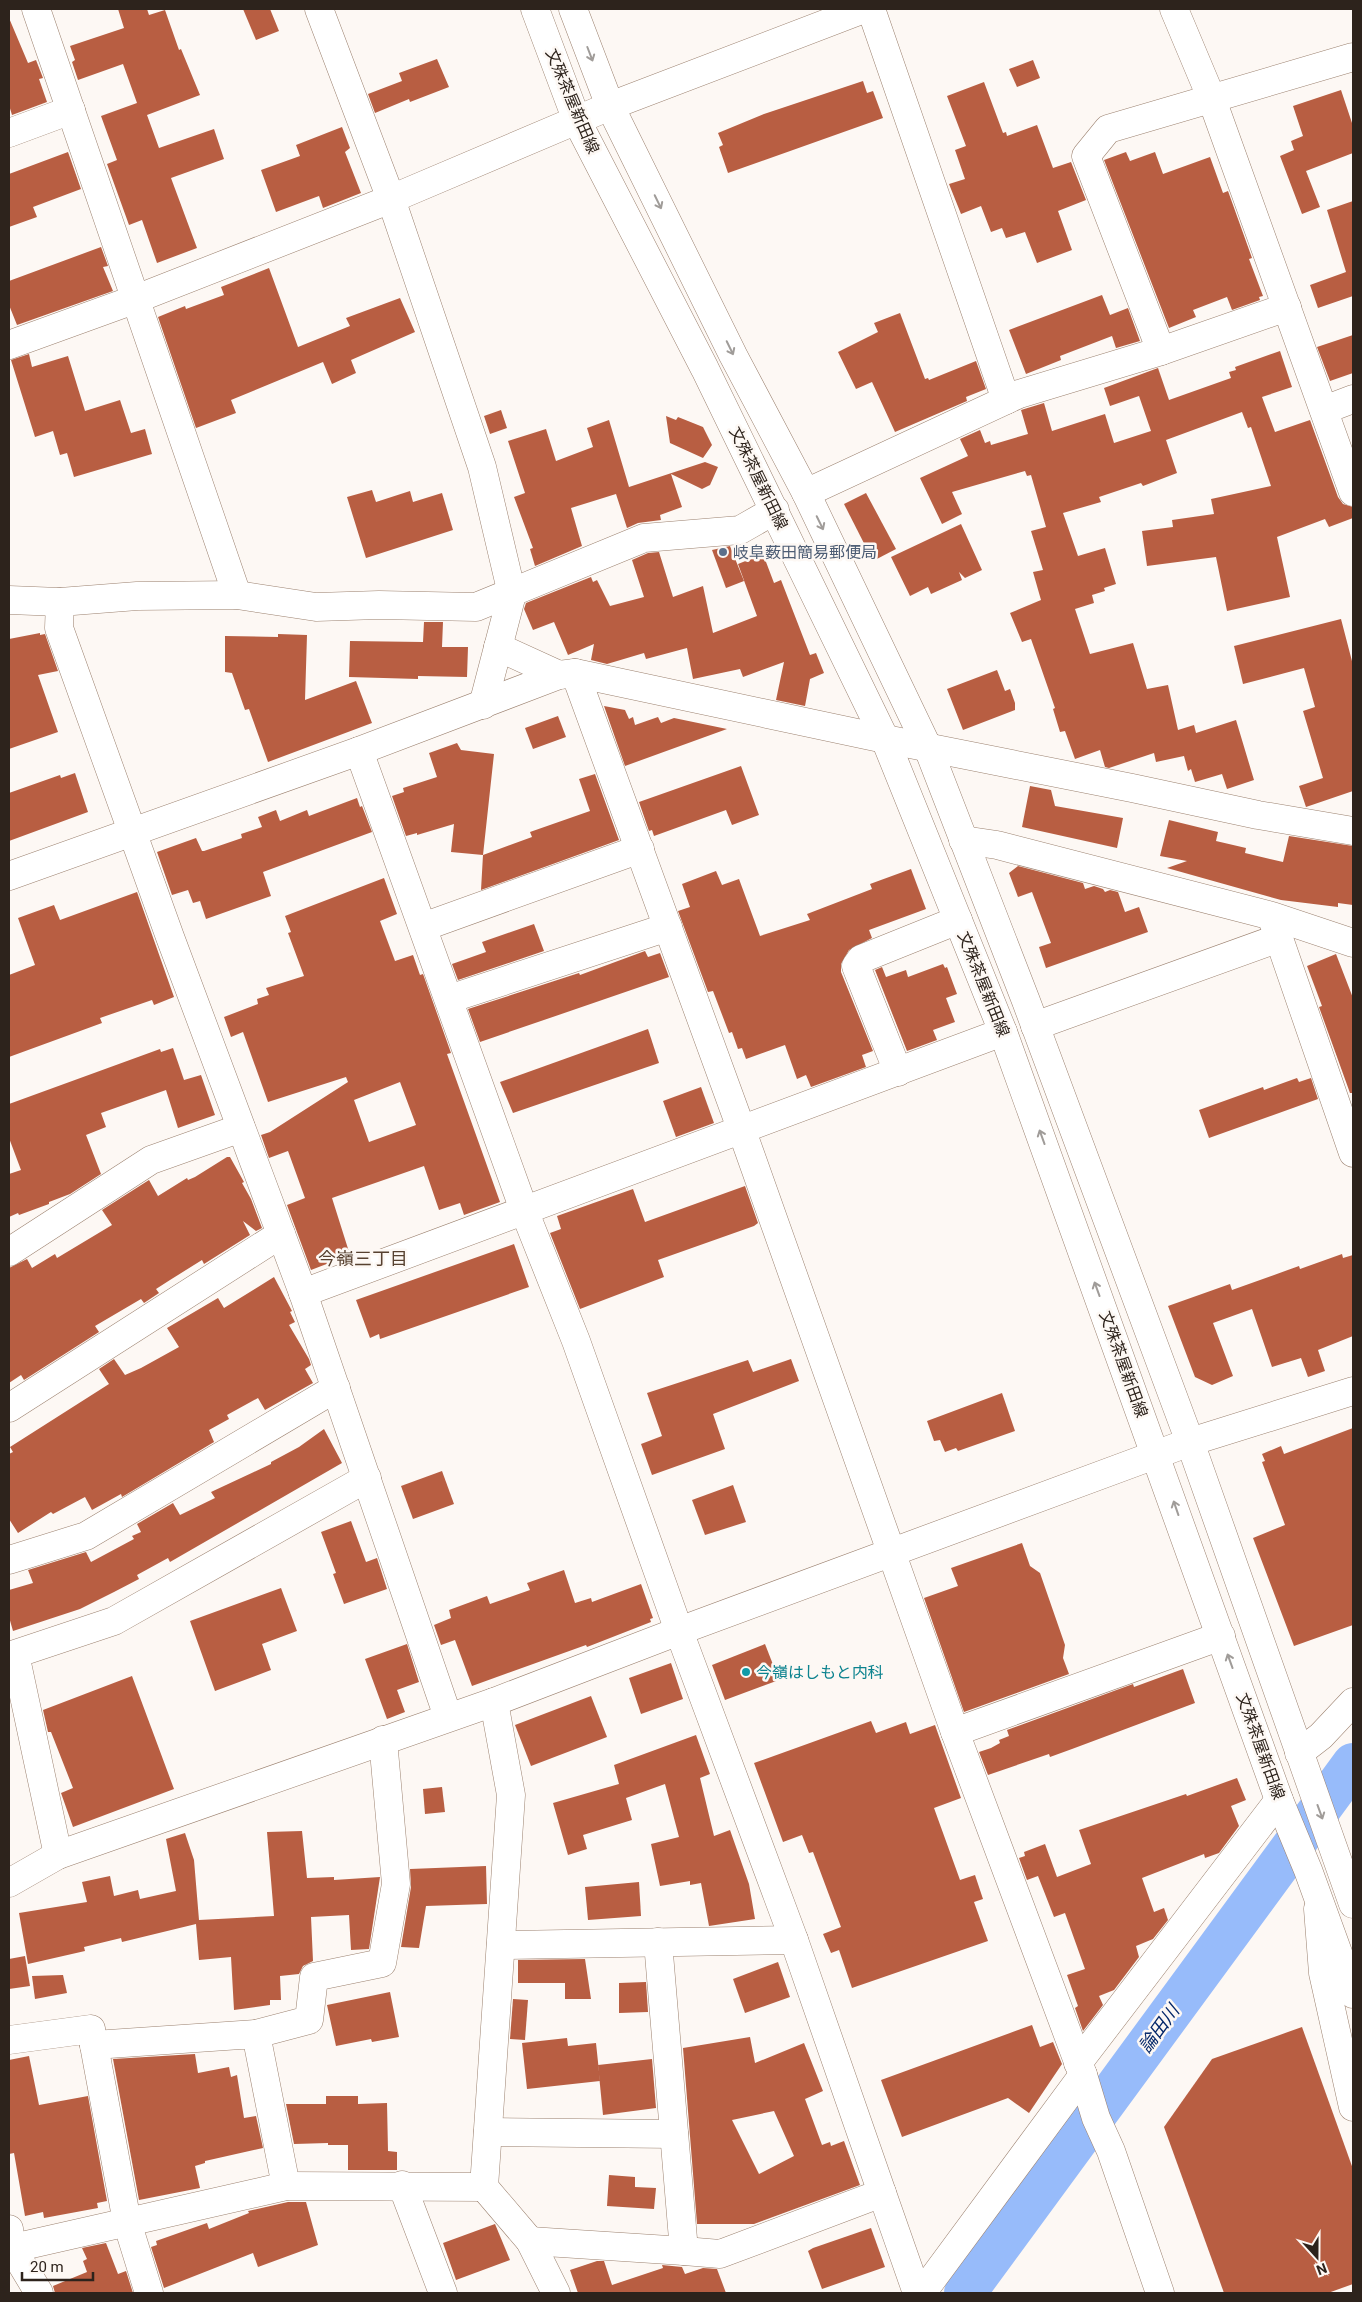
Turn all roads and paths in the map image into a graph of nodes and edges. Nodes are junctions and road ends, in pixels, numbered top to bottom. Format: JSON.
{"nodes":[{"id":1,"x":36,"y":9,"type":"edge"},
{"id":2,"x":320,"y":9,"type":"edge"},
{"id":3,"x":535,"y":9,"type":"edge"},
{"id":4,"x":573,"y":9,"type":"edge"},
{"id":5,"x":1174,"y":9,"type":"edge"},
{"id":6,"x":858,"y":10,"type":"edge"},
{"id":7,"x":1353,"y":57,"type":"edge"},
{"id":8,"x":1211,"y":97,"type":"junction"},
{"id":9,"x":610,"y":106,"type":"junction"},
{"id":10,"x":71,"y":110,"type":"junction"},
{"id":11,"x":577,"y":121,"type":"junction"},
{"id":12,"x":9,"y":133,"type":"edge"},
{"id":13,"x":391,"y":199,"type":"junction"},
{"id":14,"x":136,"y":299,"type":"junction"},
{"id":15,"x":1287,"y":308,"type":"junction"},
{"id":16,"x":9,"y":345,"type":"edge"},
{"id":17,"x":1161,"y":351,"type":"junction"},
{"id":18,"x":1353,"y":399,"type":"edge"},
{"id":19,"x":1006,"y":400,"type":"junction"},
{"id":20,"x":1324,"y":410,"type":"junction"},
{"id":21,"x":1353,"y":492,"type":"edge"},
{"id":22,"x":806,"y":493,"type":"junction"},
{"id":23,"x":775,"y":510,"type":"junction"},
{"id":24,"x":512,"y":594,"type":"junction"},
{"id":25,"x":238,"y":595,"type":"junction"},
{"id":26,"x":9,"y":600,"type":"edge"},
{"id":27,"x":60,"y":602,"type":"junction"},
{"id":28,"x":498,"y":647,"type":"junction"},
{"id":29,"x":567,"y":674,"type":"junction"},
{"id":30,"x":483,"y":705,"type":"junction"},
{"id":31,"x":885,"y":739,"type":"junction"},
{"id":32,"x":928,"y":748,"type":"junction"},
{"id":33,"x":360,"y":751,"type":"junction"},
{"id":34,"x":133,"y":831,"type":"junction"},
{"id":35,"x":1353,"y":831,"type":"edge"},
{"id":36,"x":963,"y":840,"type":"junction"},
{"id":37,"x":640,"y":849,"type":"junction"},
{"id":38,"x":9,"y":876,"type":"edge"},
{"id":39,"x":958,"y":920,"type":"junction"},
{"id":40,"x":423,"y":927,"type":"junction"},
{"id":41,"x":668,"y":927,"type":"junction"},
{"id":42,"x":1275,"y":927,"type":"junction"},
{"id":43,"x":1353,"y":943,"type":"edge"},
{"id":44,"x":449,"y":999,"type":"junction"},
{"id":45,"x":1035,"y":1026,"type":"junction"},
{"id":46,"x":1004,"y":1032,"type":"junction"},
{"id":47,"x":898,"y":1072,"type":"junction"},
{"id":48,"x":241,"y":1128,"type":"junction"},
{"id":49,"x":742,"y":1131,"type":"junction"},
{"id":50,"x":1353,"y":1153,"type":"edge"},
{"id":51,"x":524,"y":1210,"type":"junction"},
{"id":52,"x":281,"y":1234,"type":"junction"},
{"id":53,"x":9,"y":1250,"type":"edge"},
{"id":54,"x":303,"y":1293,"type":"junction"},
{"id":55,"x":336,"y":1388,"type":"junction"},
{"id":56,"x":1353,"y":1391,"type":"edge"},
{"id":57,"x":9,"y":1408,"type":"edge"},
{"id":58,"x":1190,"y":1442,"type":"junction"},
{"id":59,"x":1157,"y":1455,"type":"junction"},
{"id":60,"x":366,"y":1478,"type":"junction"},
{"id":61,"x":891,"y":1553,"type":"junction"},
{"id":62,"x":9,"y":1560,"type":"edge"},
{"id":63,"x":679,"y":1630,"type":"junction"},
{"id":64,"x":1221,"y":1636,"type":"junction"},
{"id":65,"x":16,"y":1700,"type":"edge"},
{"id":66,"x":494,"y":1702,"type":"junction"},
{"id":67,"x":1353,"y":1702,"type":"edge"},
{"id":68,"x":448,"y":1717,"type":"junction"},
{"id":69,"x":956,"y":1732,"type":"junction"},
{"id":70,"x":383,"y":1740,"type":"junction"},
{"id":71,"x":1302,"y":1763,"type":"junction"},
{"id":72,"x":1281,"y":1803,"type":"junction"},
{"id":73,"x":58,"y":1855,"type":"junction"},
{"id":74,"x":1342,"y":1867,"type":"edge"},
{"id":75,"x":9,"y":1883,"type":"edge"},
{"id":76,"x":1317,"y":1895,"type":"junction"},
{"id":77,"x":1353,"y":1904,"type":"edge"},
{"id":78,"x":794,"y":1940,"type":"junction"},
{"id":79,"x":658,"y":1942,"type":"junction"},
{"id":80,"x":501,"y":1944,"type":"junction"},
{"id":81,"x":1353,"y":1994,"type":"edge"},
{"id":82,"x":256,"y":2034,"type":"junction"},
{"id":83,"x":9,"y":2040,"type":"edge"},
{"id":84,"x":94,"y":2045,"type":"junction"},
{"id":85,"x":1081,"y":2069,"type":"junction"},
{"id":86,"x":1353,"y":2107,"type":"edge"},
{"id":87,"x":488,"y":2132,"type":"junction"},
{"id":88,"x":674,"y":2134,"type":"junction"},
{"id":89,"x":402,"y":2185,"type":"junction"},
{"id":90,"x":286,"y":2186,"type":"junction"},
{"id":91,"x":484,"y":2187,"type":"junction"},
{"id":92,"x":882,"y":2193,"type":"junction"},
{"id":93,"x":127,"y":2222,"type":"junction"},
{"id":94,"x":530,"y":2241,"type":"junction"},
{"id":95,"x":10,"y":2242,"type":"edge"},
{"id":96,"x":684,"y":2251,"type":"junction"},
{"id":97,"x":38,"y":2293,"type":"edge"},
{"id":98,"x":149,"y":2293,"type":"edge"},
{"id":99,"x":443,"y":2293,"type":"edge"},
{"id":100,"x":556,"y":2293,"type":"edge"},
{"id":101,"x":917,"y":2293,"type":"edge"},
{"id":102,"x":922,"y":2293,"type":"edge"},
{"id":103,"x":1160,"y":2293,"type":"edge"}],
"edges":[{"from":1,"to":10,"type":"street"},
{"from":2,"to":13,"type":"street"},
{"from":3,"to":11,"type":"street","name":"文殊茶屋新田線"},
{"from":4,"to":9,"type":"street","name":"文殊茶屋新田線","one_way":true},
{"from":5,"to":8,"type":"street"},
{"from":6,"to":9,"type":"street"},
{"from":6,"to":19,"type":"street"},
{"from":7,"to":8,"type":"street"},
{"from":8,"to":15,"type":"street"},
{"from":8,"to":17,"type":"street"},
{"from":9,"to":11,"type":"street"},
{"from":9,"to":22,"type":"street","name":"文殊茶屋新田線","one_way":true},
{"from":10,"to":12,"type":"street"},
{"from":10,"to":14,"type":"street"},
{"from":11,"to":13,"type":"street"},
{"from":11,"to":23,"type":"street","name":"文殊茶屋新田線"},
{"from":13,"to":14,"type":"street"},
{"from":13,"to":24,"type":"street"},
{"from":14,"to":16,"type":"street"},
{"from":14,"to":25,"type":"street"},
{"from":15,"to":17,"type":"street"},
{"from":15,"to":20,"type":"street"},
{"from":17,"to":19,"type":"street"},
{"from":18,"to":20,"type":"street"},
{"from":19,"to":22,"type":"street"},
{"from":20,"to":21,"type":"street"},
{"from":22,"to":32,"type":"street","name":"文殊茶屋新田線","one_way":true},
{"from":23,"to":24,"type":"street"},
{"from":23,"to":31,"type":"street","name":"文殊茶屋新田線"},
{"from":24,"to":25,"type":"street"},
{"from":24,"to":28,"type":"street"},
{"from":25,"to":27,"type":"street"},
{"from":26,"to":27,"type":"street"},
{"from":27,"to":34,"type":"street"},
{"from":28,"to":29,"type":"street"},
{"from":28,"to":30,"type":"street"},
{"from":29,"to":30,"type":"street"},
{"from":29,"to":31,"type":"street"},
{"from":29,"to":37,"type":"street"},
{"from":30,"to":33,"type":"street"},
{"from":31,"to":32,"type":"street"},
{"from":31,"to":39,"type":"street","name":"文殊茶屋新田線"},
{"from":32,"to":35,"type":"street"},
{"from":32,"to":36,"type":"street","name":"文殊茶屋新田線"},
{"from":33,"to":34,"type":"street"},
{"from":33,"to":40,"type":"street"},
{"from":34,"to":38,"type":"street"},
{"from":34,"to":48,"type":"street"},
{"from":36,"to":42,"type":"street"},
{"from":36,"to":45,"type":"street","name":"文殊茶屋新田線"},
{"from":37,"to":40,"type":"street"},
{"from":37,"to":41,"type":"street"},
{"from":39,"to":46,"type":"street","name":"文殊茶屋新田線"},
{"from":39,"to":47,"type":"street"},
{"from":40,"to":44,"type":"street"},
{"from":41,"to":44,"type":"street"},
{"from":41,"to":49,"type":"street"},
{"from":42,"to":43,"type":"street"},
{"from":42,"to":45,"type":"street"},
{"from":42,"to":50,"type":"street"},
{"from":44,"to":51,"type":"street"},
{"from":45,"to":58,"type":"street","name":"文殊茶屋新田線"},
{"from":46,"to":47,"type":"street"},
{"from":59,"to":46,"type":"street","name":"文殊茶屋新田線","one_way":true},
{"from":47,"to":49,"type":"street"},
{"from":48,"to":52,"type":"street"},
{"from":48,"to":53,"type":"street"},
{"from":49,"to":51,"type":"street"},
{"from":49,"to":61,"type":"street"},
{"from":51,"to":54,"type":"street"},
{"from":51,"to":63,"type":"street"},
{"from":52,"to":54,"type":"street"},
{"from":52,"to":57,"type":"street"},
{"from":54,"to":55,"type":"street"},
{"from":55,"to":60,"type":"street"},
{"from":55,"to":62,"type":"street"},
{"from":56,"to":58,"type":"street"},
{"from":58,"to":59,"type":"street"},
{"from":58,"to":71,"type":"street","name":"文殊茶屋新田線"},
{"from":59,"to":61,"type":"street"},
{"from":64,"to":59,"type":"street","name":"文殊茶屋新田線","one_way":true},
{"from":60,"to":65,"type":"street"},
{"from":60,"to":68,"type":"street"},
{"from":61,"to":63,"type":"street"},
{"from":61,"to":69,"type":"street"},
{"from":63,"to":66,"type":"street"},
{"from":63,"to":78,"type":"street"},
{"from":64,"to":69,"type":"street"},
{"from":72,"to":64,"type":"street","name":"文殊茶屋新田線","one_way":true},
{"from":65,"to":73,"type":"street"},
{"from":66,"to":68,"type":"street"},
{"from":66,"to":80,"type":"street"},
{"from":67,"to":71,"type":"street"},
{"from":68,"to":70,"type":"street"},
{"from":69,"to":85,"type":"street"},
{"from":70,"to":73,"type":"street"},
{"from":70,"to":82,"type":"street"},
{"from":71,"to":74,"type":"street","name":"文殊茶屋新田線","one_way":true},
{"from":72,"to":76,"type":"street","name":"文殊茶屋新田線"},
{"from":72,"to":85,"type":"street"},
{"from":73,"to":75,"type":"street"},
{"from":74,"to":77,"type":"street","name":"文殊茶屋新田線"},
{"from":76,"to":81,"type":"street","name":"文殊茶屋新田線"},
{"from":76,"to":86,"type":"street"},
{"from":78,"to":79,"type":"street"},
{"from":78,"to":92,"type":"street"},
{"from":79,"to":80,"type":"street"},
{"from":79,"to":88,"type":"street"},
{"from":80,"to":87,"type":"street"},
{"from":82,"to":84,"type":"street"},
{"from":82,"to":90,"type":"street"},
{"from":83,"to":84,"type":"street"},
{"from":84,"to":93,"type":"street"},
{"from":85,"to":102,"type":"street"},
{"from":85,"to":103,"type":"street"},
{"from":87,"to":88,"type":"street"},
{"from":87,"to":91,"type":"street"},
{"from":88,"to":96,"type":"street"},
{"from":89,"to":90,"type":"street"},
{"from":89,"to":91,"type":"street"},
{"from":89,"to":99,"type":"street"},
{"from":90,"to":93,"type":"street"},
{"from":91,"to":94,"type":"street"},
{"from":92,"to":96,"type":"street"},
{"from":92,"to":101,"type":"street"},
{"from":93,"to":95,"type":"street"},
{"from":93,"to":98,"type":"street"},
{"from":94,"to":96,"type":"street"},
{"from":94,"to":100,"type":"street"},
{"from":95,"to":97,"type":"street"}]}
